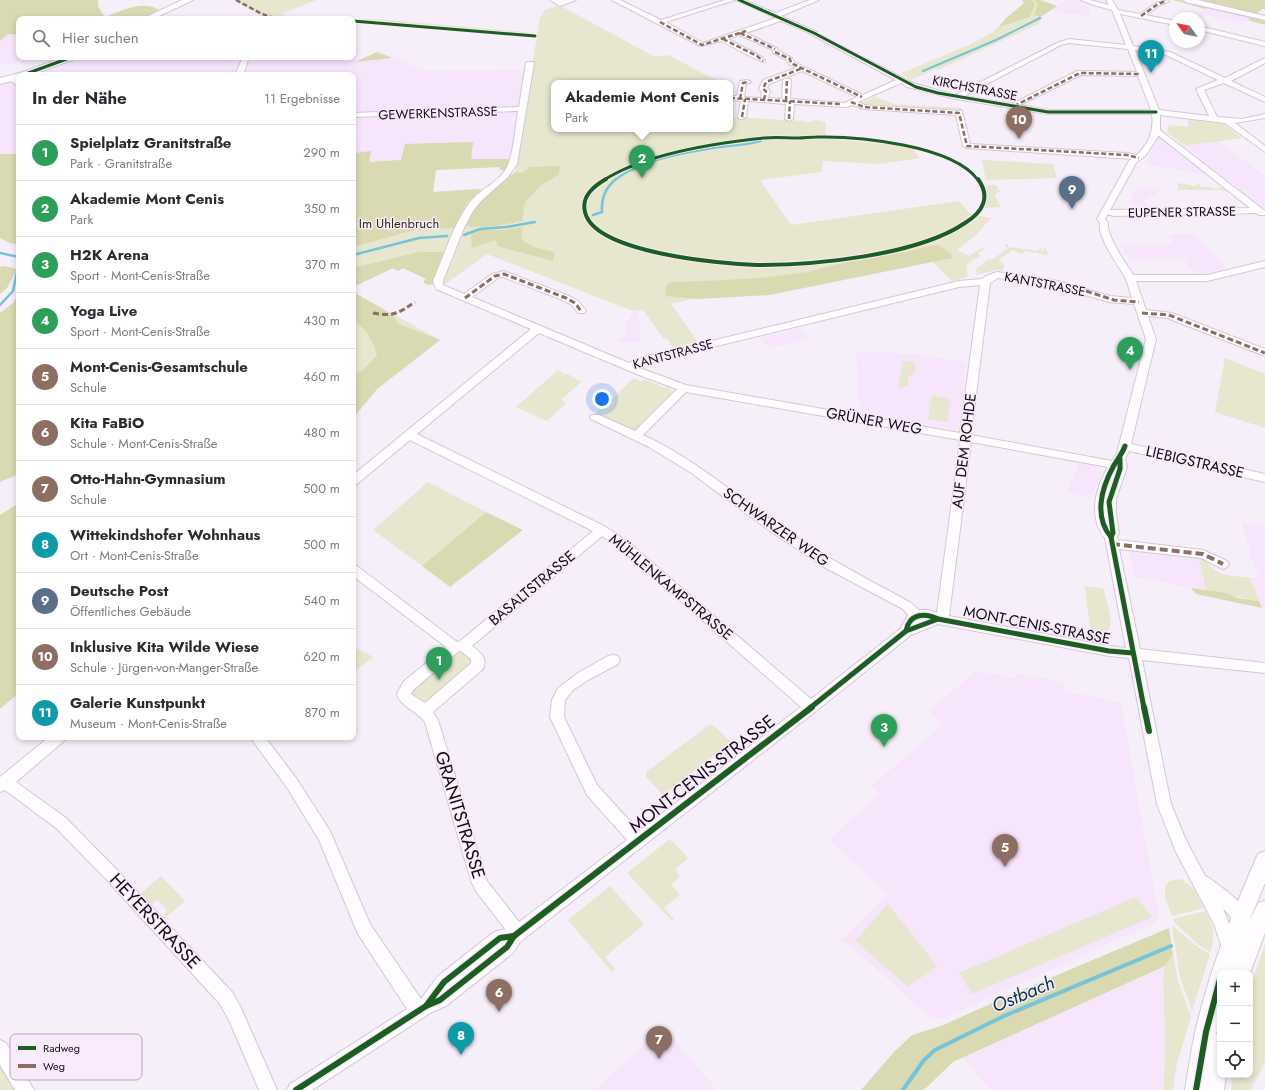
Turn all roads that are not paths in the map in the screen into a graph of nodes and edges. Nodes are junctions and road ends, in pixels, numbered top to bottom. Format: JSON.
{"nodes":[{"id":1,"x":189,"y":0,"type":"edge"},
{"id":2,"x":553,"y":0,"type":"edge"},
{"id":3,"x":574,"y":0,"type":"edge"},
{"id":4,"x":615,"y":0,"type":"edge"},
{"id":5,"x":732,"y":0,"type":"edge"},
{"id":6,"x":739,"y":0,"type":"edge"},
{"id":7,"x":816,"y":0,"type":"edge"},
{"id":8,"x":1084,"y":0,"type":"edge"},
{"id":9,"x":1109,"y":0,"type":"edge"},
{"id":10,"x":1188,"y":0,"type":"edge"},
{"id":11,"x":1166,"y":1,"type":"edge"},
{"id":12,"x":1114,"y":6,"type":"edge"},
{"id":13,"x":153,"y":16,"type":"edge"},
{"id":14,"x":1141,"y":16,"type":"junction"},
{"id":15,"x":777,"y":17,"type":"junction"},
{"id":16,"x":1265,"y":18,"type":"edge"},
{"id":17,"x":660,"y":22,"type":"junction"},
{"id":18,"x":1169,"y":22,"type":"edge"},
{"id":19,"x":1205,"y":29,"type":"edge"},
{"id":20,"x":740,"y":34,"type":"junction"},
{"id":21,"x":723,"y":39,"type":"junction"},
{"id":22,"x":1265,"y":44,"type":"edge"},
{"id":23,"x":1130,"y":48,"type":"junction"},
{"id":24,"x":64,"y":60,"type":"edge"},
{"id":25,"x":245,"y":60,"type":"edge"},
{"id":26,"x":1265,"y":60,"type":"edge"},
{"id":27,"x":763,"y":61,"type":"dead end"},
{"id":28,"x":530,"y":63,"type":"dead end"},
{"id":29,"x":803,"y":68,"type":"junction"},
{"id":30,"x":31,"y":72,"type":"edge"},
{"id":31,"x":240,"y":72,"type":"edge"},
{"id":32,"x":1140,"y":74,"type":"junction"},
{"id":33,"x":15,"y":77,"type":"edge"},
{"id":34,"x":786,"y":80,"type":"dead end"},
{"id":35,"x":902,"y":80,"type":"junction"},
{"id":36,"x":1225,"y":80,"type":"junction"},
{"id":37,"x":0,"y":82,"type":"edge"},
{"id":38,"x":747,"y":82,"type":"dead end"},
{"id":39,"x":956,"y":97,"type":"junction"},
{"id":40,"x":733,"y":98,"type":"edge"},
{"id":41,"x":862,"y":98,"type":"junction"},
{"id":42,"x":743,"y":99,"type":"junction"},
{"id":43,"x":764,"y":100,"type":"junction"},
{"id":44,"x":1265,"y":100,"type":"edge"},
{"id":45,"x":788,"y":101,"type":"junction"},
{"id":46,"x":851,"y":102,"type":"junction"},
{"id":47,"x":1013,"y":106,"type":"junction"},
{"id":48,"x":523,"y":109,"type":"junction"},
{"id":49,"x":1156,"y":112,"type":"junction"},
{"id":50,"x":356,"y":115,"type":"edge"},
{"id":51,"x":1265,"y":116,"type":"edge"},
{"id":52,"x":742,"y":117,"type":"dead end"},
{"id":53,"x":789,"y":119,"type":"dead end"},
{"id":54,"x":1214,"y":120,"type":"junction"},
{"id":55,"x":1227,"y":121,"type":"junction"},
{"id":56,"x":1156,"y":132,"type":"junction"},
{"id":57,"x":1265,"y":150,"type":"edge"},
{"id":58,"x":1139,"y":159,"type":"junction"},
{"id":59,"x":1109,"y":212,"type":"junction"},
{"id":60,"x":1262,"y":212,"type":"edge"},
{"id":61,"x":1265,"y":264,"type":"edge"},
{"id":62,"x":1130,"y":278,"type":"junction"},
{"id":63,"x":985,"y":282,"type":"junction"},
{"id":64,"x":465,"y":298,"type":"junction"},
{"id":65,"x":1139,"y":302,"type":"junction"},
{"id":66,"x":581,"y":311,"type":"dead end"},
{"id":67,"x":1142,"y":313,"type":"junction"},
{"id":68,"x":537,"y":329,"type":"junction"},
{"id":69,"x":1265,"y":353,"type":"edge"},
{"id":70,"x":630,"y":367,"type":"junction"},
{"id":71,"x":684,"y":388,"type":"junction"},
{"id":72,"x":595,"y":417,"type":"dead end"},
{"id":73,"x":409,"y":435,"type":"junction"},
{"id":74,"x":636,"y":436,"type":"junction"},
{"id":75,"x":965,"y":437,"type":"junction"},
{"id":76,"x":1125,"y":446,"type":"junction"},
{"id":77,"x":1118,"y":464,"type":"junction"},
{"id":78,"x":1265,"y":478,"type":"edge"},
{"id":79,"x":356,"y":479,"type":"edge"},
{"id":80,"x":602,"y":530,"type":"junction"},
{"id":81,"x":1111,"y":540,"type":"junction"},
{"id":82,"x":1223,"y":564,"type":"dead end"},
{"id":83,"x":356,"y":571,"type":"edge"},
{"id":84,"x":917,"y":616,"type":"junction"},
{"id":85,"x":940,"y":619,"type":"junction"},
{"id":86,"x":906,"y":632,"type":"junction"},
{"id":87,"x":459,"y":647,"type":"junction"},
{"id":88,"x":1133,"y":653,"type":"junction"},
{"id":89,"x":613,"y":660,"type":"dead end"},
{"id":90,"x":1265,"y":668,"type":"edge"},
{"id":91,"x":812,"y":707,"type":"junction"},
{"id":92,"x":425,"y":711,"type":"junction"},
{"id":93,"x":55,"y":740,"type":"edge"},
{"id":94,"x":259,"y":740,"type":"edge"},
{"id":95,"x":2,"y":784,"type":"edge"},
{"id":96,"x":638,"y":841,"type":"junction"},
{"id":97,"x":1265,"y":860,"type":"edge"},
{"id":98,"x":1199,"y":879,"type":"junction"},
{"id":99,"x":1265,"y":910,"type":"edge"},
{"id":100,"x":1241,"y":916,"type":"junction"},
{"id":101,"x":516,"y":935,"type":"junction"},
{"id":102,"x":1252,"y":939,"type":"junction"},
{"id":103,"x":1230,"y":948,"type":"junction"},
{"id":104,"x":1223,"y":970,"type":"edge"},
{"id":105,"x":1241,"y":970,"type":"edge"},
{"id":106,"x":1217,"y":990,"type":"edge"},
{"id":107,"x":423,"y":1008,"type":"junction"},
{"id":108,"x":0,"y":1049,"type":"edge"},
{"id":109,"x":1217,"y":1063,"type":"edge"},
{"id":110,"x":10,"y":1066,"type":"edge"},
{"id":111,"x":18,"y":1080,"type":"edge"},
{"id":112,"x":24,"y":1090,"type":"edge"},
{"id":113,"x":268,"y":1090,"type":"edge"},
{"id":114,"x":296,"y":1090,"type":"edge"},
{"id":115,"x":1196,"y":1090,"type":"edge"},
{"id":116,"x":1213,"y":1090,"type":"edge"}],
"edges":[{"from":1,"to":13,"type":"main road"},
{"from":2,"to":3,"type":"street"},
{"from":4,"to":17,"type":"street"},
{"from":5,"to":17,"type":"street"},
{"from":6,"to":15,"type":"street","name":"KIRCHSTRASSE"},
{"from":7,"to":15,"type":"street"},
{"from":8,"to":12,"type":"street"},
{"from":9,"to":12,"type":"street"},
{"from":10,"to":16,"type":"main road"},
{"from":11,"to":14,"type":"street"},
{"from":12,"to":14,"type":"street"},
{"from":12,"to":23,"type":"street"},
{"from":14,"to":18,"type":"street"},
{"from":15,"to":20,"type":"street"},
{"from":15,"to":35,"type":"street","name":"KIRCHSTRASSE"},
{"from":17,"to":21,"type":"street"},
{"from":19,"to":22,"type":"street"},
{"from":20,"to":21,"type":"street"},
{"from":20,"to":29,"type":"street"},
{"from":21,"to":27,"type":"street"},
{"from":23,"to":32,"type":"street"},
{"from":23,"to":36,"type":"street"},
{"from":23,"to":39,"type":"street"},
{"from":24,"to":30,"type":"main road"},
{"from":25,"to":31,"type":"street"},
{"from":26,"to":36,"type":"street"},
{"from":28,"to":48,"type":"street","name":"KANTSTRASSE"},
{"from":29,"to":41,"type":"street"},
{"from":29,"to":43,"type":"street"},
{"from":32,"to":47,"type":"street"},
{"from":32,"to":49,"type":"street"},
{"from":33,"to":37,"type":"main road"},
{"from":34,"to":45,"type":"street"},
{"from":35,"to":39,"type":"street","name":"KIRCHSTRASSE"},
{"from":35,"to":41,"type":"street"},
{"from":36,"to":44,"type":"street"},
{"from":36,"to":54,"type":"street"},
{"from":38,"to":42,"type":"street"},
{"from":39,"to":47,"type":"street","name":"KIRCHSTRASSE"},
{"from":40,"to":42,"type":"street"},
{"from":41,"to":46,"type":"street"},
{"from":42,"to":43,"type":"street"},
{"from":42,"to":52,"type":"street"},
{"from":43,"to":45,"type":"street"},
{"from":45,"to":46,"type":"street"},
{"from":45,"to":53,"type":"street"},
{"from":46,"to":58,"type":"street"},
{"from":47,"to":49,"type":"street","name":"KIRCHSTRASSE"},
{"from":48,"to":50,"type":"street","name":"GEWERKENSTRASSE"},
{"from":48,"to":64,"type":"street","name":"KANTSTRASSE"},
{"from":49,"to":54,"type":"street","name":"KIRCHSTRASSE"},
{"from":49,"to":56,"type":"street"},
{"from":51,"to":55,"type":"street","name":"KIRCHSTRASSE"},
{"from":54,"to":55,"type":"street","name":"KIRCHSTRASSE"},
{"from":55,"to":57,"type":"street"},
{"from":56,"to":58,"type":"street","name":"MONT-CENIS-STRASSE"},
{"from":56,"to":60,"type":"street"},
{"from":58,"to":59,"type":"street","name":"MONT-CENIS-STRASSE"},
{"from":59,"to":60,"type":"street","name":"EUPENER STRASSE"},
{"from":59,"to":62,"type":"street","name":"MONT-CENIS-STRASSE"},
{"from":61,"to":62,"type":"street"},
{"from":62,"to":65,"type":"street","name":"MONT-CENIS-STRASSE"},
{"from":63,"to":65,"type":"street","name":"KANTSTRASSE"},
{"from":63,"to":70,"type":"street","name":"KANTSTRASSE"},
{"from":63,"to":75,"type":"street","name":"AUF DEM ROHDE"},
{"from":64,"to":66,"type":"street"},
{"from":64,"to":68,"type":"street","name":"KANTSTRASSE"},
{"from":65,"to":67,"type":"street","name":"MONT-CENIS-STRASSE"},
{"from":67,"to":69,"type":"street"},
{"from":67,"to":76,"type":"street","name":"MONT-CENIS-STRASSE"},
{"from":68,"to":70,"type":"street","name":"KANTSTRASSE"},
{"from":68,"to":73,"type":"street"},
{"from":70,"to":71,"type":"street","name":"GRÜNER WEG"},
{"from":71,"to":74,"type":"street"},
{"from":71,"to":75,"type":"street","name":"GRÜNER WEG"},
{"from":72,"to":74,"type":"street","name":"SCHWARZER WEG"},
{"from":73,"to":79,"type":"street"},
{"from":73,"to":80,"type":"street","name":"MÜHLENKAMPSTRASSE"},
{"from":74,"to":84,"type":"street","name":"SCHWARZER WEG"},
{"from":75,"to":77,"type":"street","name":"GRÜNER WEG"},
{"from":75,"to":85,"type":"street","name":"AUF DEM ROHDE"},
{"from":76,"to":77,"type":"street","name":"MONT-CENIS-STRASSE"},
{"from":76,"to":78,"type":"street","name":"LIEBIGSTRASSE"},
{"from":77,"to":81,"type":"street","name":"MONT-CENIS-STRASSE"},
{"from":80,"to":87,"type":"street","name":"BASALTSTRASSE"},
{"from":80,"to":91,"type":"street","name":"MÜHLENKAMPSTRASSE"},
{"from":81,"to":82,"type":"street"},
{"from":81,"to":88,"type":"street","name":"MONT-CENIS-STRASSE"},
{"from":83,"to":87,"type":"street"},
{"from":84,"to":85,"type":"street","name":"MONT-CENIS-STRASSE"},
{"from":84,"to":86,"type":"street","name":"MONT-CENIS-STRASSE"},
{"from":85,"to":86,"type":"street","name":"MONT-CENIS-STRASSE"},
{"from":85,"to":88,"type":"street","name":"MONT-CENIS-STRASSE"},
{"from":86,"to":91,"type":"street","name":"MONT-CENIS-STRASSE"},
{"from":87,"to":92,"type":"street"},
{"from":87,"to":92,"type":"street"},
{"from":88,"to":90,"type":"street"},
{"from":88,"to":98,"type":"street"},
{"from":89,"to":96,"type":"street"},
{"from":91,"to":96,"type":"street","name":"MONT-CENIS-STRASSE"},
{"from":92,"to":101,"type":"street","name":"GRANITSTRASSE"},
{"from":93,"to":95,"type":"street"},
{"from":94,"to":107,"type":"street"},
{"from":95,"to":113,"type":"street","name":"HEYERSTRASSE"},
{"from":96,"to":101,"type":"street","name":"MONT-CENIS-STRASSE"},
{"from":97,"to":100,"type":"main road"},
{"from":98,"to":100,"type":"street"},
{"from":98,"to":103,"type":"street"},
{"from":99,"to":102,"type":"main road"},
{"from":100,"to":102,"type":"street"},
{"from":100,"to":103,"type":"main road"},
{"from":101,"to":107,"type":"street","name":"MONT-CENIS-STRASSE"},
{"from":102,"to":105,"type":"main road"},
{"from":103,"to":104,"type":"main road"},
{"from":106,"to":115,"type":"main road"},
{"from":107,"to":114,"type":"street","name":"MONT-CENIS-STRASSE"},
{"from":108,"to":110,"type":"street"},
{"from":109,"to":116,"type":"main road"},
{"from":111,"to":112,"type":"street"}]}
